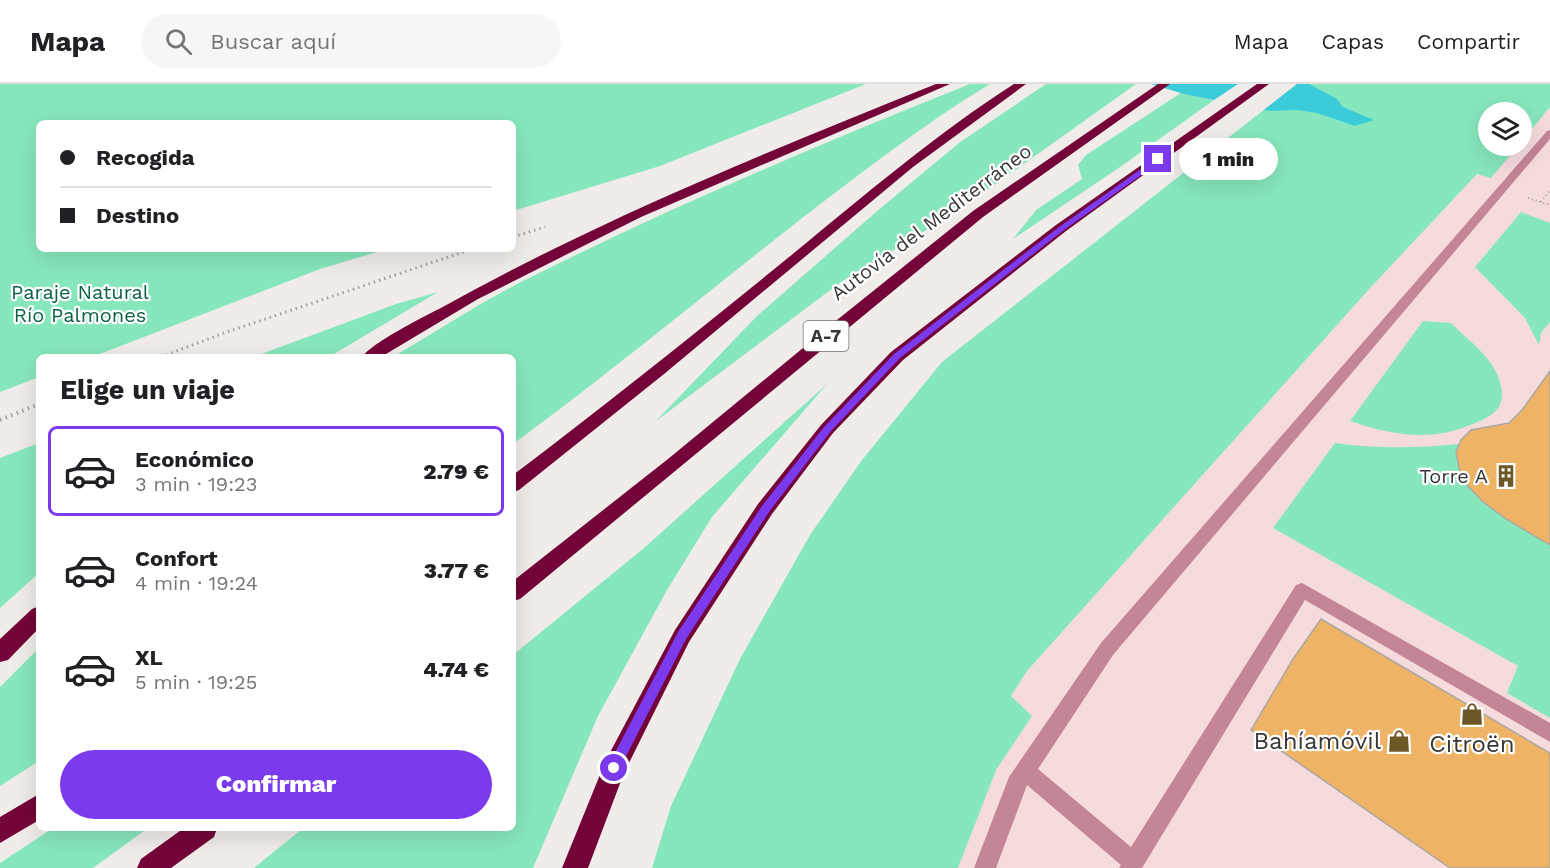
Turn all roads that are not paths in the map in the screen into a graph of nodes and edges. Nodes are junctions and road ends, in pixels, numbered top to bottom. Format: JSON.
{"nodes":[{"id":1,"x":945,"y":84,"type":"edge"},
{"id":2,"x":1021,"y":84,"type":"edge"},
{"id":3,"x":1165,"y":84,"type":"edge"},
{"id":4,"x":1264,"y":84,"type":"edge"},
{"id":5,"x":1550,"y":133,"type":"edge"},
{"id":6,"x":375,"y":354,"type":"edge"},
{"id":7,"x":516,"y":483,"type":"edge"},
{"id":8,"x":516,"y":591,"type":"edge"},
{"id":9,"x":36,"y":618,"type":"edge"},
{"id":10,"x":0,"y":653,"type":"edge"},
{"id":11,"x":1550,"y":733,"type":"edge"},
{"id":12,"x":1025,"y":771,"type":"junction"},
{"id":13,"x":36,"y":808,"type":"edge"},
{"id":14,"x":0,"y":831,"type":"edge"},
{"id":15,"x":201,"y":831,"type":"edge"},
{"id":16,"x":1131,"y":865,"type":"edge"},
{"id":17,"x":150,"y":868,"type":"edge"},
{"id":18,"x":575,"y":868,"type":"edge"},
{"id":19,"x":985,"y":868,"type":"edge"}],
"edges":[{"from":1,"to":6,"type":"highway"},
{"from":2,"to":7,"type":"highway"},
{"from":3,"to":8,"type":"highway","name":"Autovía del Mediterráneo","number":"A-7"},
{"from":4,"to":18,"type":"highway"},
{"from":5,"to":12,"type":"street"},
{"from":9,"to":10,"type":"highway"},
{"from":11,"to":16,"type":"street"},
{"from":12,"to":16,"type":"street"},
{"from":12,"to":19,"type":"street"},
{"from":13,"to":14,"type":"highway"},
{"from":15,"to":17,"type":"highway"}]}
